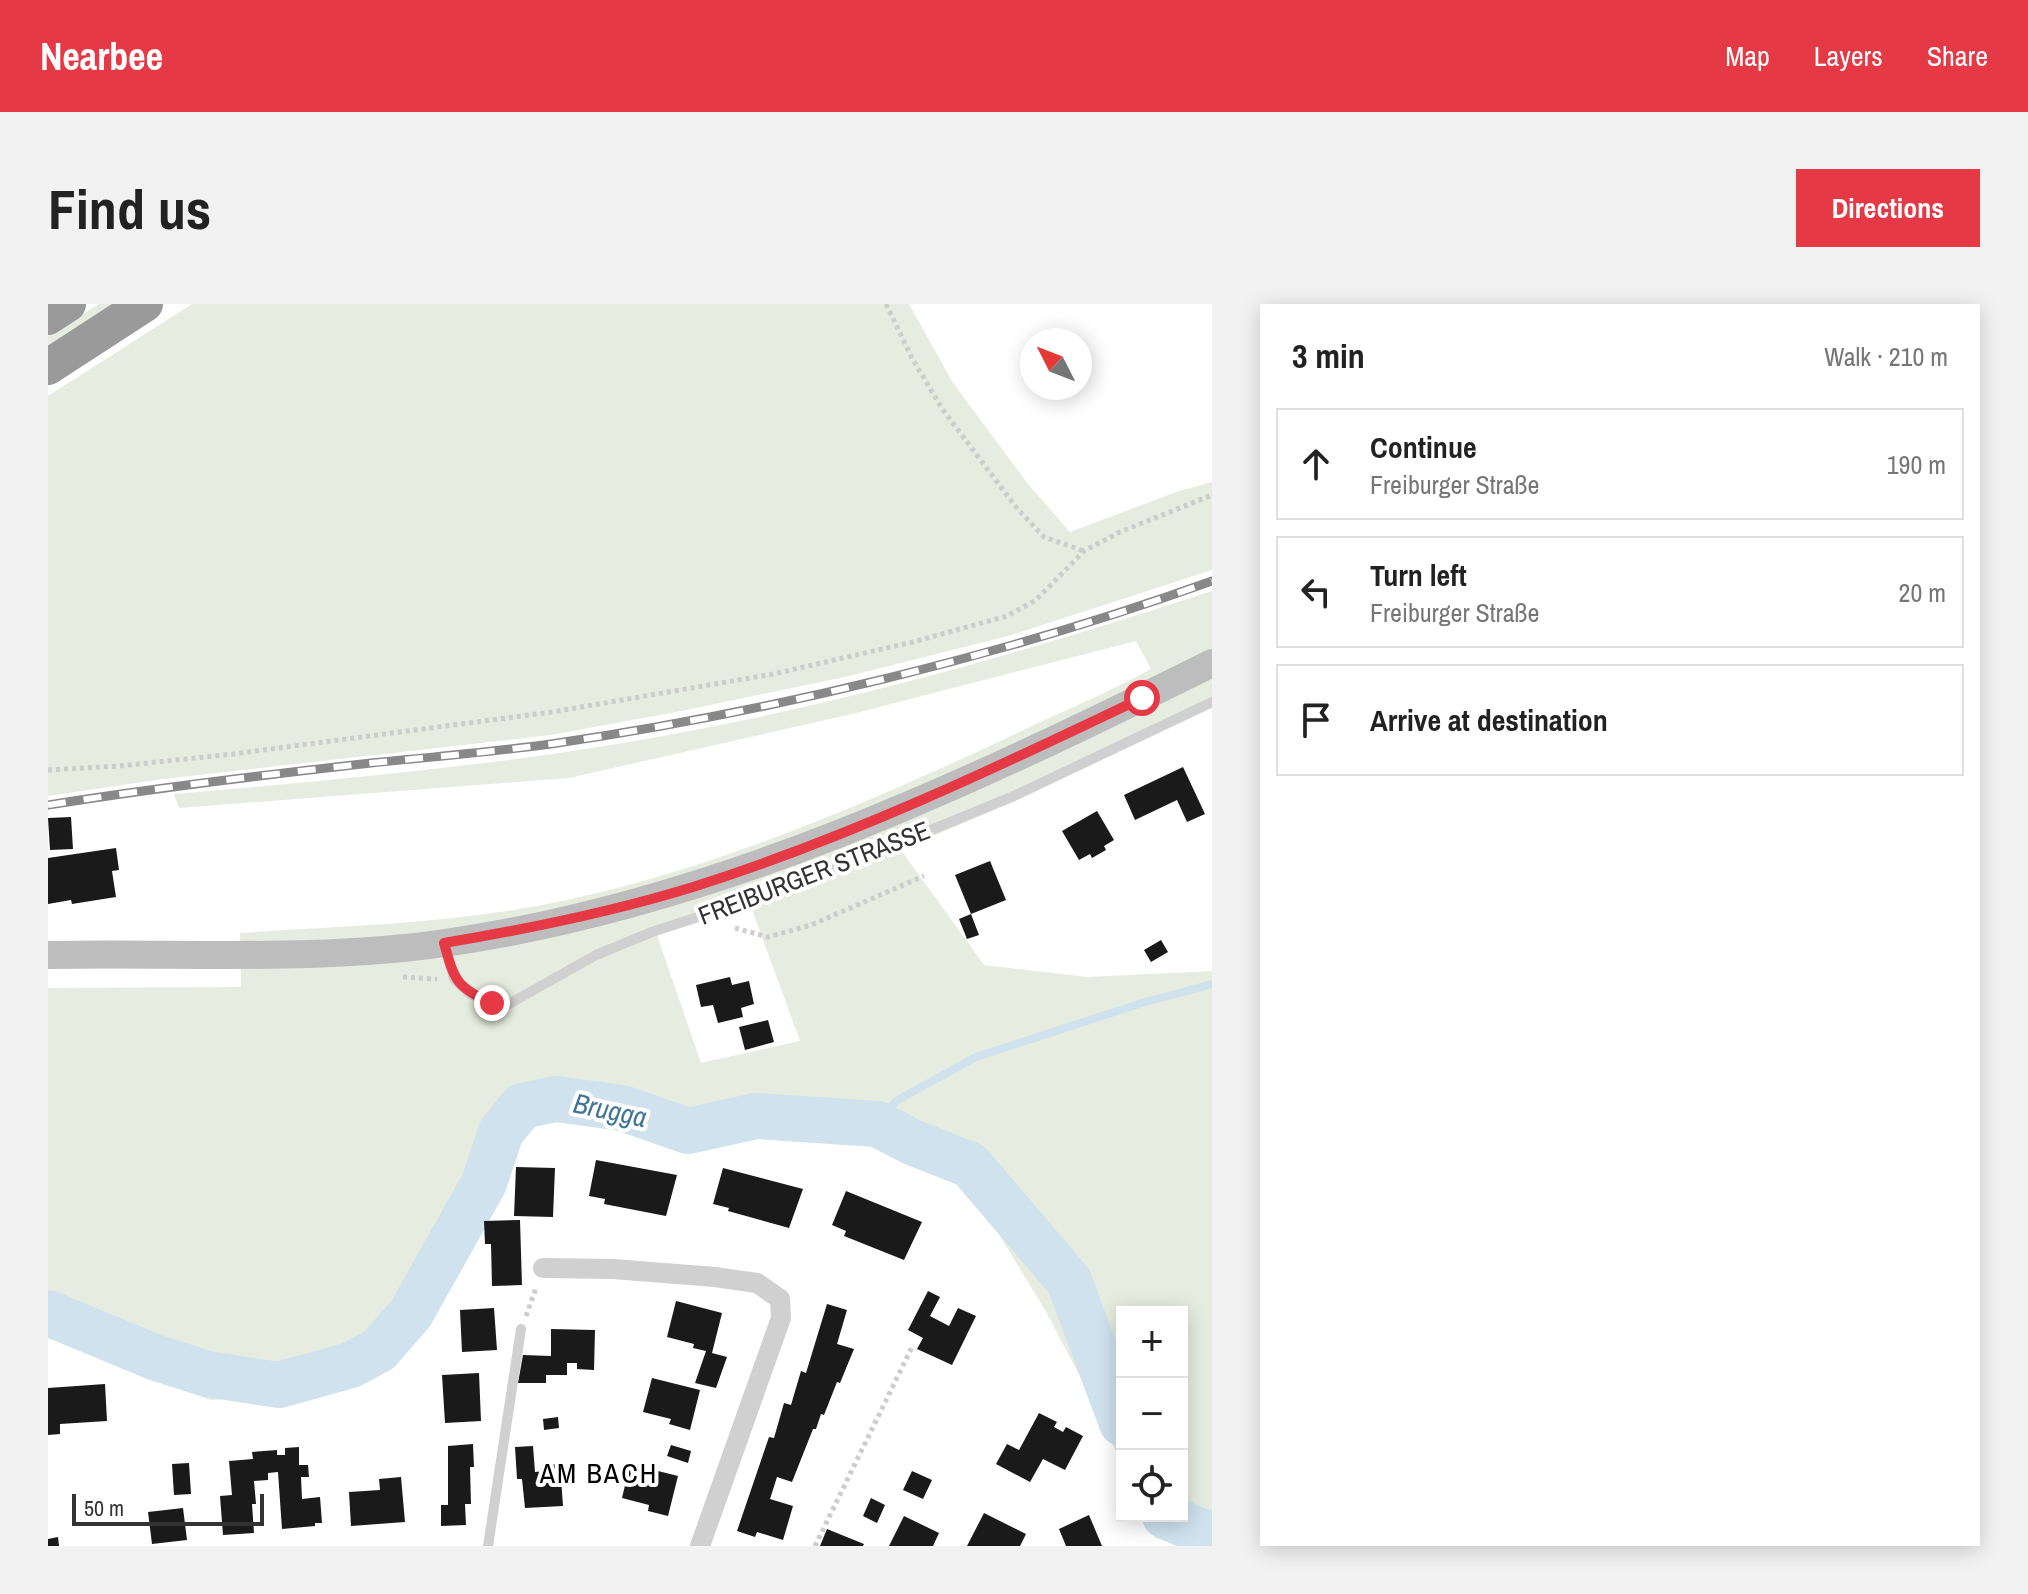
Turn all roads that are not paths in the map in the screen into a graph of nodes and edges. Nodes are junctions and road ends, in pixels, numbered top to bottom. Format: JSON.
{"nodes":[{"id":1,"x":68,"y":304,"type":"edge"},
{"id":2,"x":145,"y":304,"type":"edge"},
{"id":3,"x":48,"y":317,"type":"edge"},
{"id":4,"x":48,"y":367,"type":"edge"},
{"id":5,"x":1212,"y":663,"type":"edge"},
{"id":6,"x":1212,"y":702,"type":"edge"},
{"id":7,"x":444,"y":943,"type":"junction"},
{"id":8,"x":48,"y":955,"type":"edge"},
{"id":9,"x":543,"y":1268,"type":"road end"},
{"id":10,"x":521,"y":1329,"type":"road end"},
{"id":11,"x":488,"y":1546,"type":"edge"},
{"id":12,"x":700,"y":1546,"type":"edge"}],
"edges":[{"from":1,"to":3,"type":"highway"},
{"from":2,"to":4,"type":"highway"},
{"from":5,"to":7,"type":"street","name":"FREIBURGER STRASSE"},
{"from":6,"to":7,"type":"lane","name":"FREIBURGER STRASSE"},
{"from":7,"to":8,"type":"street","name":"FREIBURGER STRASSE"},
{"from":9,"to":12,"type":"street"},
{"from":10,"to":11,"type":"lane"}]}
